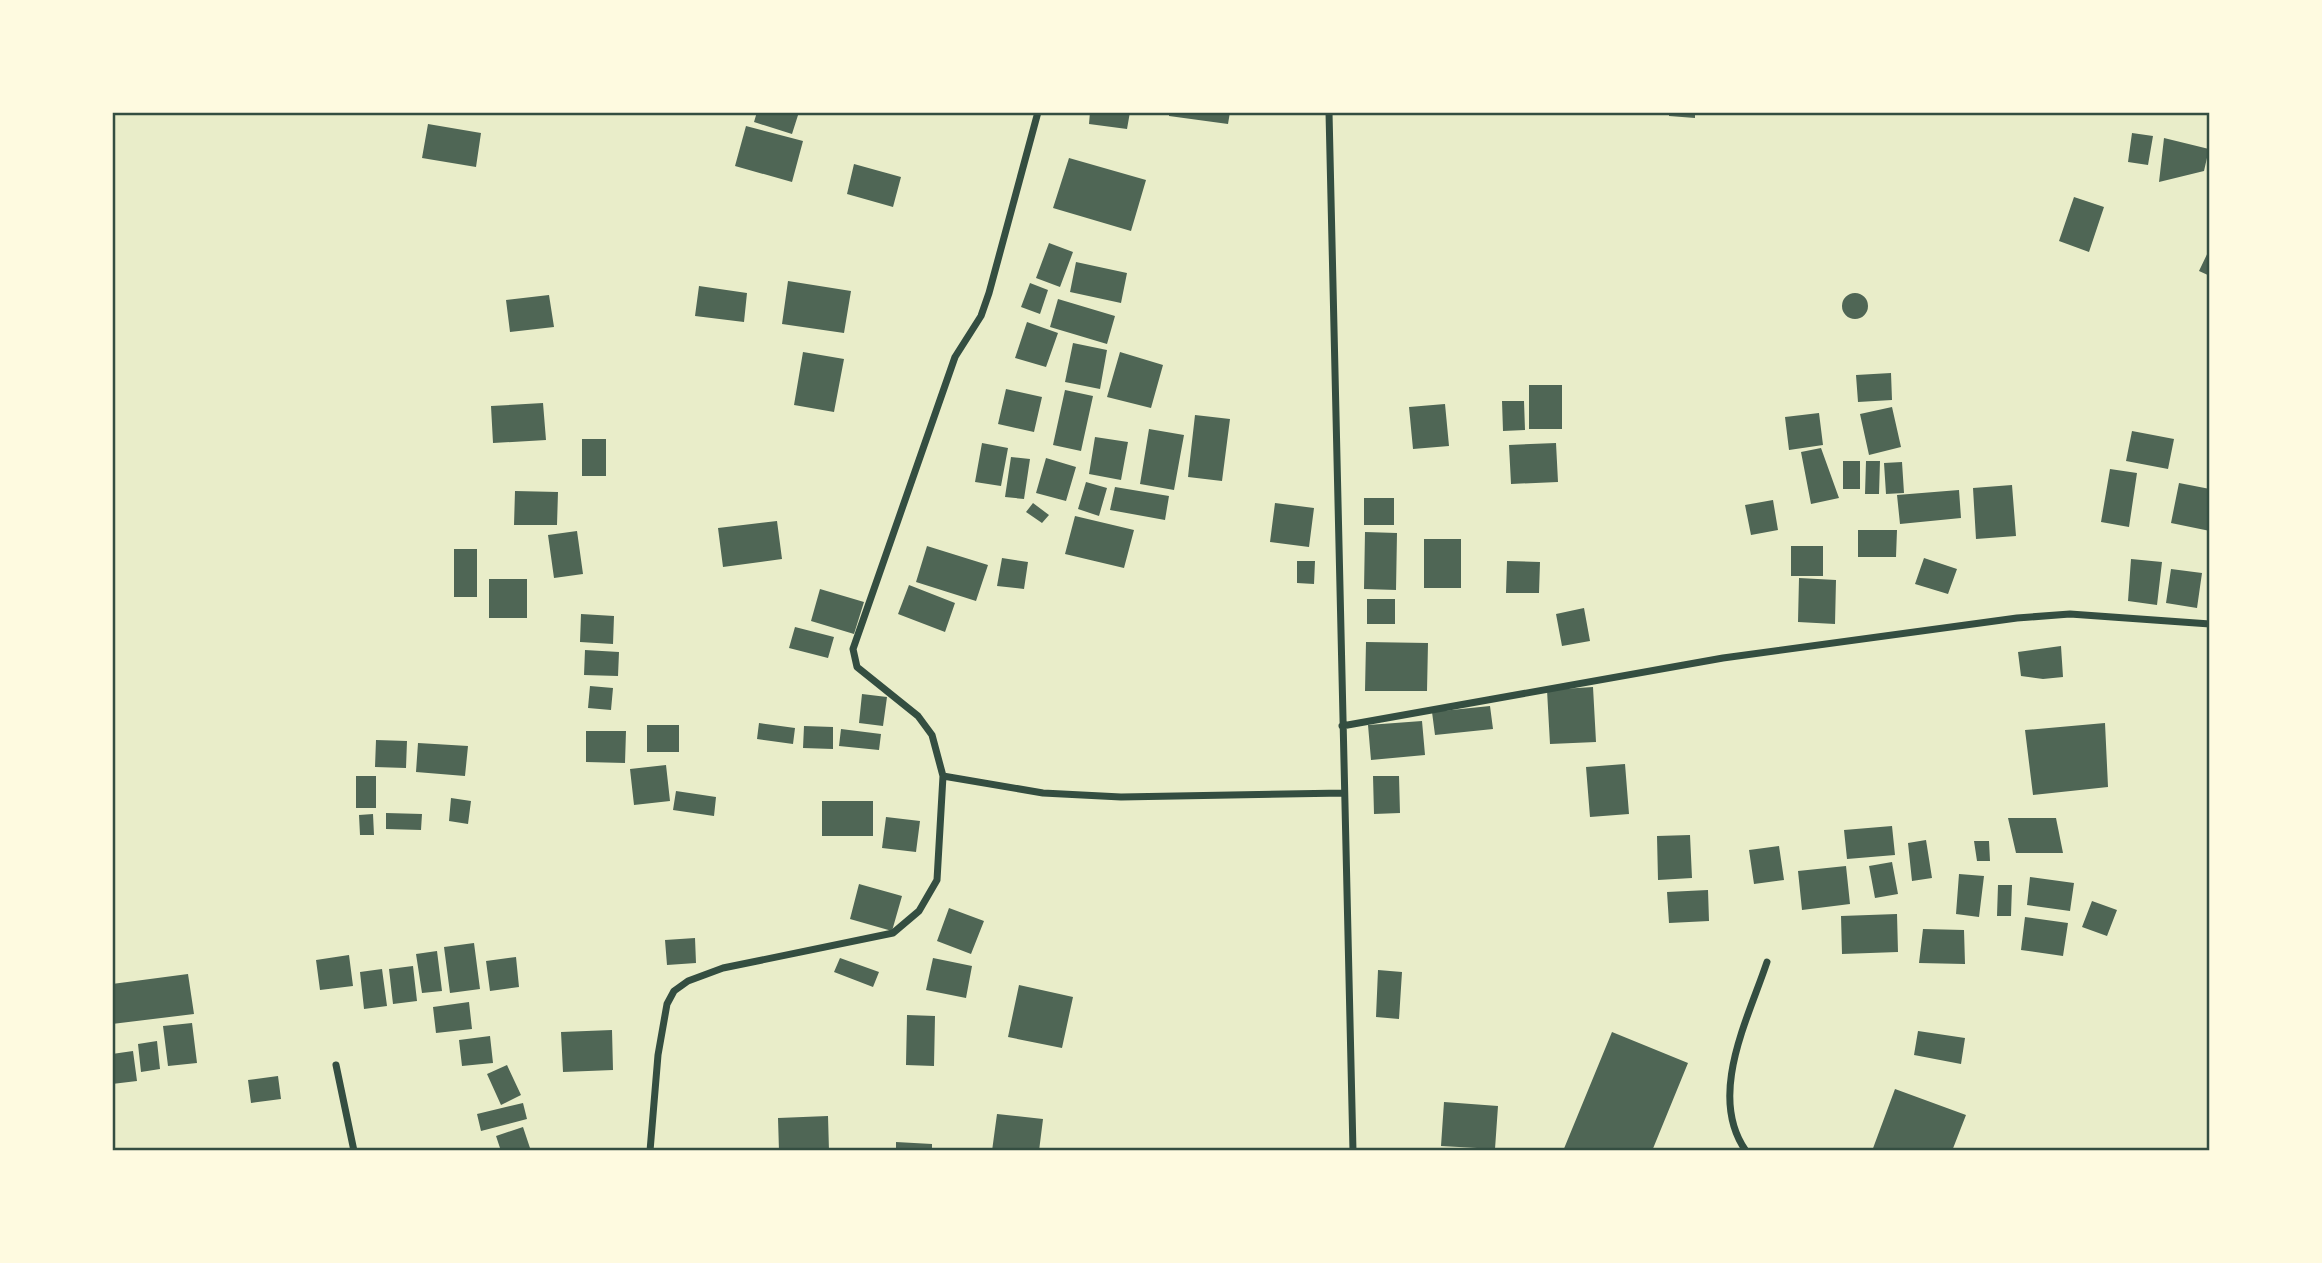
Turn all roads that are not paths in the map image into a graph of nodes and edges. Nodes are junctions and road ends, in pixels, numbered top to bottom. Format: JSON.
{"nodes":[{"id":1,"x":1038,"y":112,"type":"edge"},
{"id":2,"x":1329,"y":112,"type":"edge"},
{"id":3,"x":2210,"y":624,"type":"edge"},
{"id":4,"x":1342,"y":726,"type":"junction"},
{"id":5,"x":943,"y":776,"type":"junction"},
{"id":6,"x":1344,"y":793,"type":"junction"},
{"id":7,"x":1767,"y":962,"type":"dead end"},
{"id":8,"x":336,"y":1065,"type":"dead end"},
{"id":9,"x":354,"y":1151,"type":"edge"},
{"id":10,"x":650,"y":1151,"type":"edge"},
{"id":11,"x":1353,"y":1151,"type":"edge"},
{"id":12,"x":1746,"y":1151,"type":"edge"}],
"edges":[{"from":1,"to":5,"type":"street"},
{"from":2,"to":4,"type":"street"},
{"from":3,"to":4,"type":"street"},
{"from":4,"to":6,"type":"street"},
{"from":5,"to":6,"type":"street"},
{"from":5,"to":10,"type":"street"},
{"from":6,"to":11,"type":"street"},
{"from":7,"to":12,"type":"street"},
{"from":8,"to":9,"type":"street"}]}
